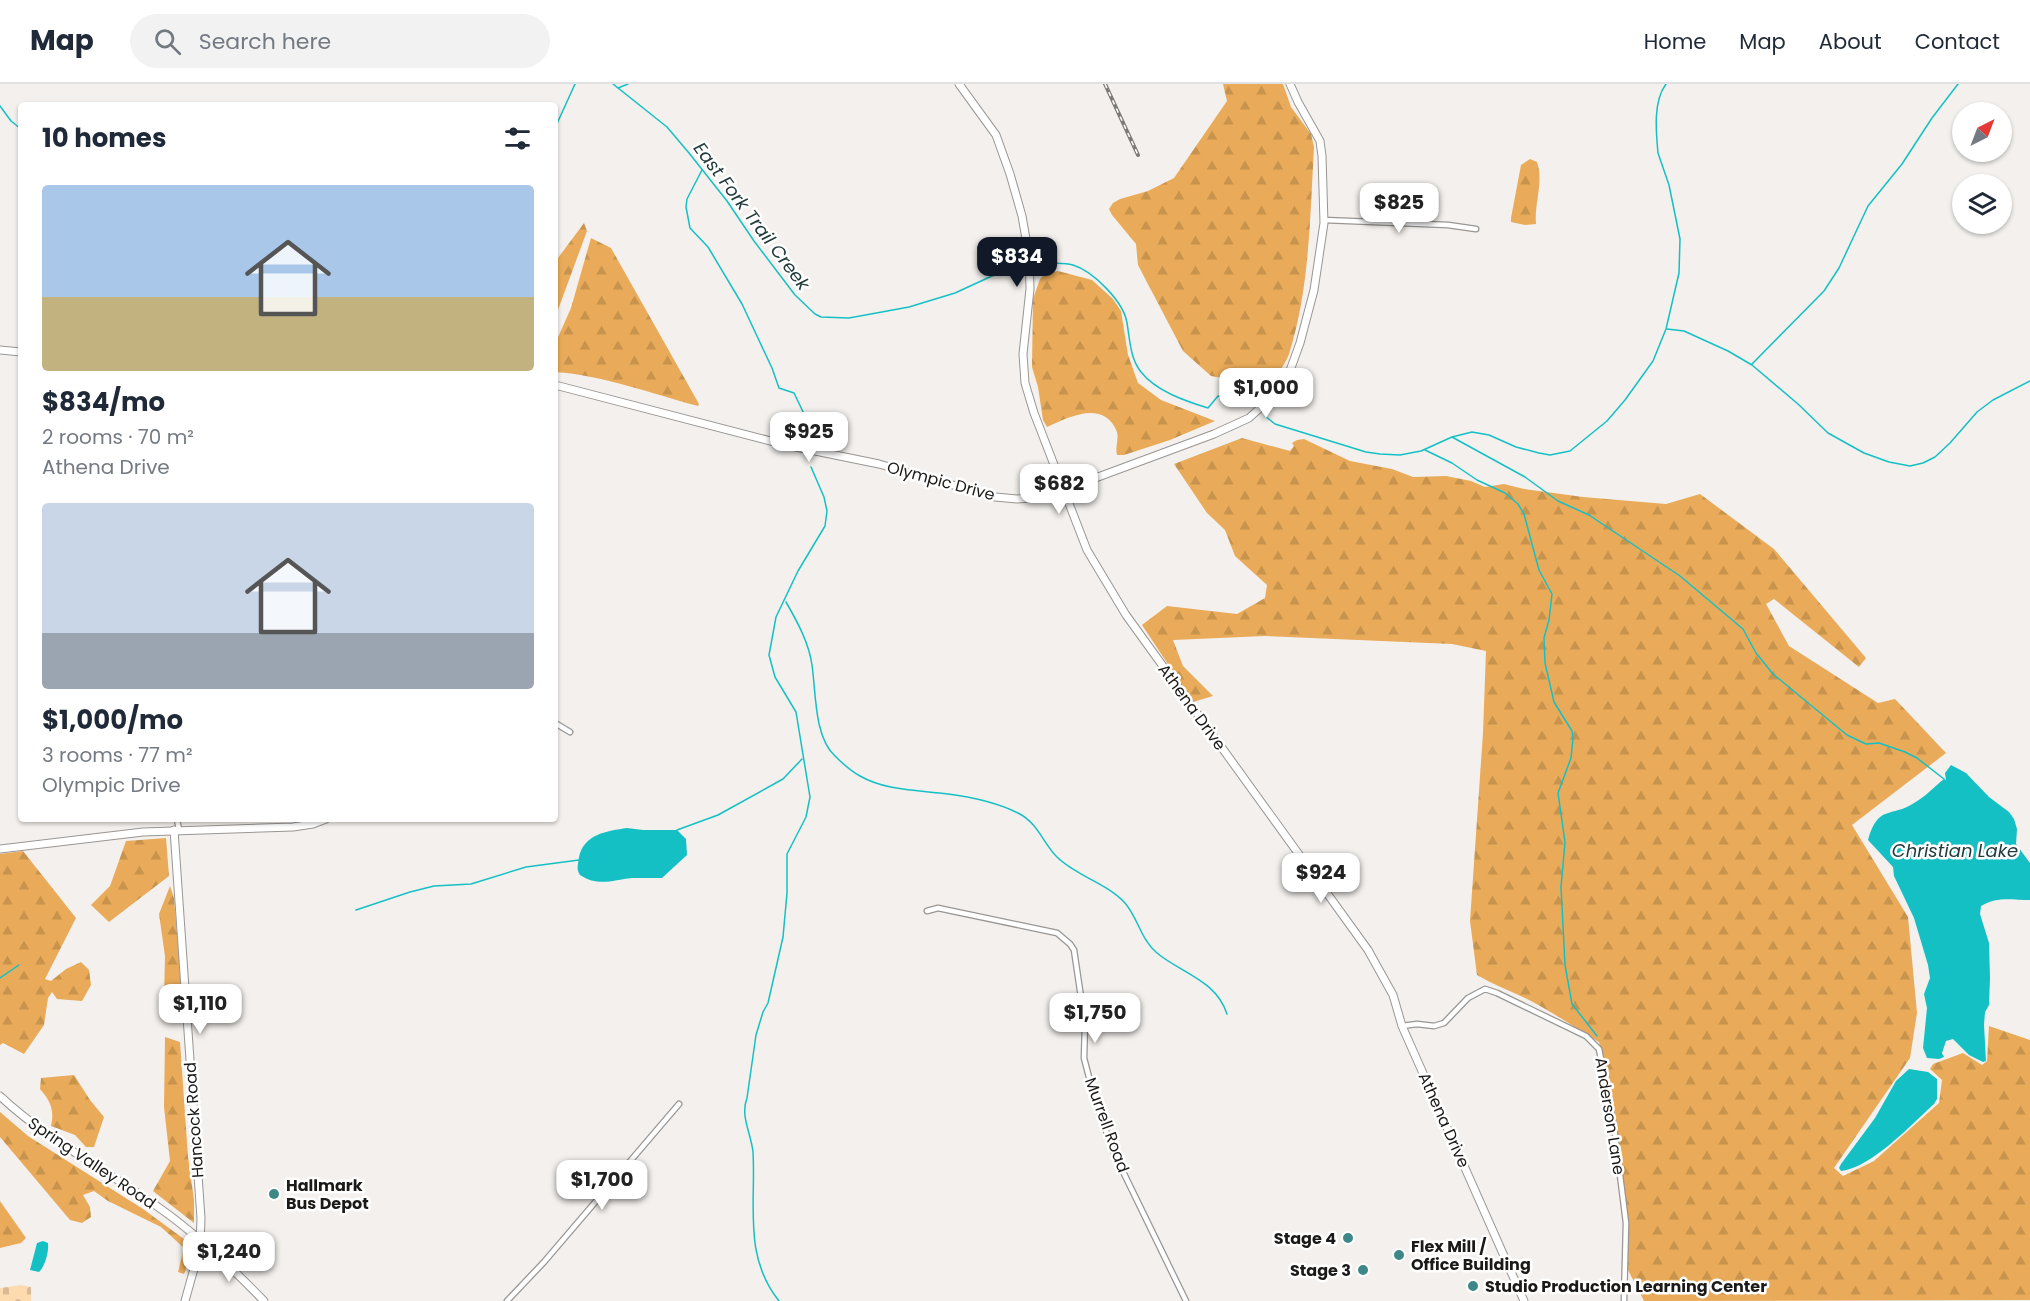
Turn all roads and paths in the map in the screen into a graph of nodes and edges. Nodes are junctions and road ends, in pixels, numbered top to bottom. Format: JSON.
{"nodes":[{"id":1,"x":959,"y":84,"type":"edge"},
{"id":2,"x":1290,"y":84,"type":"edge"},
{"id":3,"x":1324,"y":220,"type":"junction"},
{"id":4,"x":1476,"y":229,"type":"dead end"},
{"id":5,"x":0,"y":350,"type":"edge"},
{"id":6,"x":18,"y":352,"type":"edge"},
{"id":7,"x":558,"y":386,"type":"edge"},
{"id":8,"x":1063,"y":490,"type":"junction"},
{"id":9,"x":558,"y":725,"type":"edge"},
{"id":10,"x":570,"y":732,"type":"dead end"},
{"id":11,"x":177,"y":822,"type":"edge"},
{"id":12,"x":319,"y":822,"type":"edge"},
{"id":13,"x":176,"y":830,"type":"junction"},
{"id":14,"x":0,"y":849,"type":"edge"},
{"id":15,"x":927,"y":911,"type":"dead end"},
{"id":16,"x":1402,"y":1026,"type":"junction"},
{"id":17,"x":0,"y":1096,"type":"edge"},
{"id":18,"x":679,"y":1104,"type":"dead end"},
{"id":19,"x":200,"y":1239,"type":"junction"},
{"id":20,"x":214,"y":1251,"type":"junction"},
{"id":21,"x":197,"y":1257,"type":"junction"},
{"id":22,"x":185,"y":1301,"type":"edge"},
{"id":23,"x":264,"y":1301,"type":"edge"},
{"id":24,"x":507,"y":1301,"type":"edge"},
{"id":25,"x":1186,"y":1301,"type":"edge"},
{"id":26,"x":1524,"y":1301,"type":"edge"},
{"id":27,"x":1624,"y":1301,"type":"edge"}],
"edges":[{"from":1,"to":8,"type":"street","name":"Athena Drive"},
{"from":2,"to":3,"type":"street","name":"Olympic Drive"},
{"from":3,"to":4,"type":"street"},
{"from":3,"to":8,"type":"street","name":"Olympic Drive"},
{"from":5,"to":6,"type":"street"},
{"from":7,"to":8,"type":"street","name":"Olympic Drive"},
{"from":8,"to":16,"type":"street","name":"Athena Drive"},
{"from":9,"to":10,"type":"street"},
{"from":11,"to":13,"type":"street"},
{"from":12,"to":13,"type":"street"},
{"from":13,"to":14,"type":"street"},
{"from":13,"to":19,"type":"street","name":"Hancock Road"},
{"from":15,"to":25,"type":"street","name":"Murrell Road"},
{"from":16,"to":26,"type":"street","name":"Athena Drive"},
{"from":16,"to":27,"type":"street","name":"Anderson Lane"},
{"from":17,"to":19,"type":"street","name":"Spring Valley Road"},
{"from":18,"to":24,"type":"street"},
{"from":19,"to":20,"type":"street","name":"Spring Valley Road"},
{"from":19,"to":21,"type":"street","name":"Hancock Road"},
{"from":20,"to":21,"type":"street"},
{"from":20,"to":23,"type":"street","name":"Spring Valley Road"},
{"from":21,"to":22,"type":"street","name":"Hancock Road"}]}
